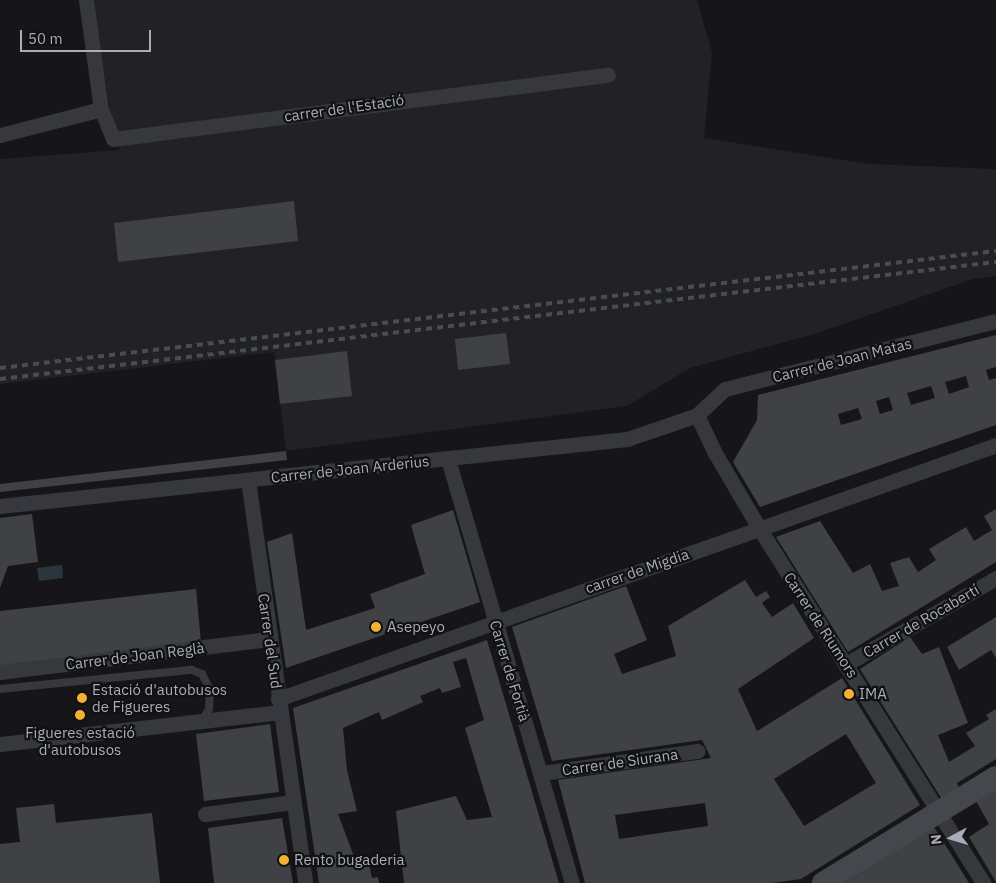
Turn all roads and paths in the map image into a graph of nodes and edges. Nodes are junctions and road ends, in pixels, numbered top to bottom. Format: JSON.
{"nodes":[{"id":1,"x":86,"y":0,"type":"edge"},
{"id":2,"x":608,"y":74,"type":"dead end"},
{"id":3,"x":101,"y":109,"type":"junction"},
{"id":4,"x":0,"y":135,"type":"edge"},
{"id":5,"x":996,"y":321,"type":"edge"},
{"id":6,"x":697,"y":415,"type":"junction"},
{"id":7,"x":996,"y":444,"type":"edge"},
{"id":8,"x":448,"y":459,"type":"junction"},
{"id":9,"x":248,"y":480,"type":"junction"},
{"id":10,"x":0,"y":506,"type":"edge"},
{"id":11,"x":759,"y":528,"type":"junction"},
{"id":12,"x":996,"y":578,"type":"edge"},
{"id":13,"x":494,"y":622,"type":"junction"},
{"id":14,"x":270,"y":639,"type":"junction"},
{"id":15,"x":846,"y":664,"type":"junction"},
{"id":16,"x":0,"y":672,"type":"edge"},
{"id":17,"x":0,"y":689,"type":"edge"},
{"id":18,"x":279,"y":706,"type":"junction"},
{"id":19,"x":200,"y":722,"type":"junction"},
{"id":20,"x":0,"y":744,"type":"edge"},
{"id":21,"x":697,"y":751,"type":"dead end"},
{"id":22,"x":542,"y":773,"type":"junction"},
{"id":23,"x":996,"y":776,"type":"edge"},
{"id":24,"x":293,"y":802,"type":"junction"},
{"id":25,"x":939,"y":812,"type":"junction"},
{"id":26,"x":205,"y":814,"type":"dead end"},
{"id":27,"x":305,"y":883,"type":"edge"},
{"id":28,"x":572,"y":883,"type":"edge"},
{"id":29,"x":823,"y":883,"type":"edge"},
{"id":30,"x":983,"y":883,"type":"edge"}],
"edges":[{"from":1,"to":3,"type":"street"},
{"from":2,"to":3,"type":"street","name":"carrer de l'Estació"},
{"from":3,"to":4,"type":"street"},
{"from":5,"to":6,"type":"street","name":"Carrer de Joan Matas"},
{"from":6,"to":8,"type":"street","name":"Carrer de Joan Arderius"},
{"from":6,"to":11,"type":"street","name":"Carrer de Riumors"},
{"from":7,"to":11,"type":"street","name":"carrer de Migdia"},
{"from":8,"to":9,"type":"street","name":"Carrer de Joan Arderius"},
{"from":8,"to":13,"type":"street","name":"Carrer de Fortià"},
{"from":9,"to":10,"type":"street","name":"Carrer de Joan Arderius"},
{"from":9,"to":14,"type":"street","name":"Carrer del Sud"},
{"from":11,"to":13,"type":"street","name":"carrer de Migdia"},
{"from":11,"to":15,"type":"street","name":"Carrer de Riumors"},
{"from":12,"to":15,"type":"street","name":"Carrer de Rocabertí"},
{"from":13,"to":18,"type":"street","name":"carrer de Migdia"},
{"from":13,"to":22,"type":"street","name":"Carrer de Fortià"},
{"from":14,"to":16,"type":"street","name":"Carrer de Joan Reglà"},
{"from":14,"to":18,"type":"street","name":"Carrer del Sud"},
{"from":15,"to":25,"type":"street","name":"Carrer de Riumors"},
{"from":17,"to":19,"type":"lane"},
{"from":18,"to":19,"type":"street"},
{"from":18,"to":24,"type":"street","name":"Carrer del Sud"},
{"from":19,"to":20,"type":"street"},
{"from":21,"to":22,"type":"street","name":"Carrer de Siurana"},
{"from":22,"to":28,"type":"street","name":"Carrer de Fortià"},
{"from":23,"to":25,"type":"street"},
{"from":24,"to":26,"type":"street"},
{"from":24,"to":27,"type":"street","name":"Carrer del Sud"},
{"from":25,"to":29,"type":"street"},
{"from":25,"to":30,"type":"street","name":"Carrer de Riumors"}]}
